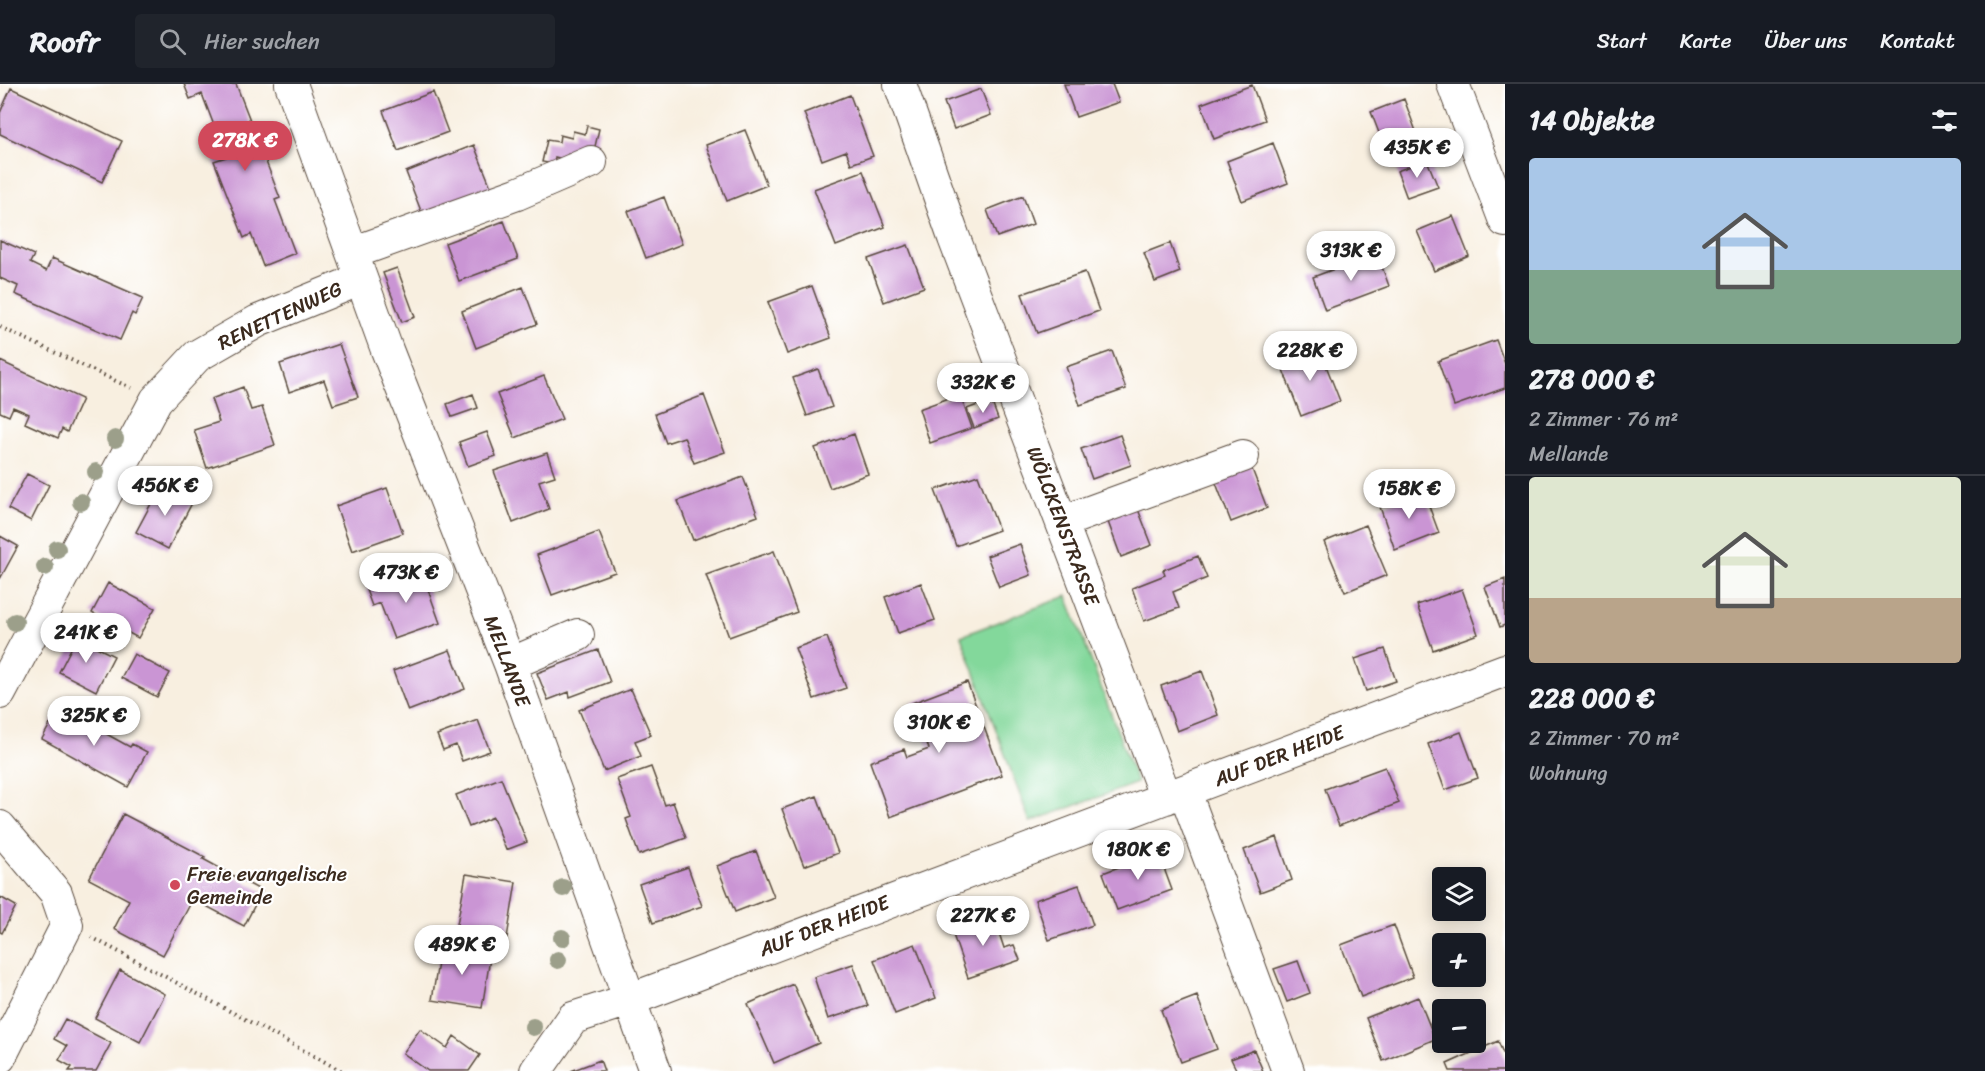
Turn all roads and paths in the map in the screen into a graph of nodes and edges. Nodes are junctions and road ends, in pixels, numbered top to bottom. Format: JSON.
{"nodes":[{"id":1,"x":291,"y":84,"type":"edge"},
{"id":2,"x":900,"y":84,"type":"edge"},
{"id":3,"x":1454,"y":84,"type":"edge"},
{"id":4,"x":591,"y":162,"type":"dead end"},
{"id":5,"x":1505,"y":221,"type":"edge"},
{"id":6,"x":357,"y":266,"type":"junction"},
{"id":7,"x":0,"y":327,"type":"edge"},
{"id":8,"x":156,"y":400,"type":"junction"},
{"id":9,"x":1243,"y":456,"type":"dead end"},
{"id":10,"x":1062,"y":522,"type":"junction"},
{"id":11,"x":578,"y":635,"type":"dead end"},
{"id":12,"x":510,"y":664,"type":"junction"},
{"id":13,"x":1505,"y":670,"type":"edge"},
{"id":14,"x":0,"y":693,"type":"edge"},
{"id":15,"x":1176,"y":795,"type":"junction"},
{"id":16,"x":0,"y":827,"type":"edge"},
{"id":17,"x":67,"y":925,"type":"junction"},
{"id":18,"x":629,"y":1000,"type":"junction"},
{"id":19,"x":0,"y":1057,"type":"edge"},
{"id":20,"x":342,"y":1071,"type":"edge"},
{"id":21,"x":536,"y":1071,"type":"edge"},
{"id":22,"x":655,"y":1071,"type":"edge"},
{"id":23,"x":1288,"y":1071,"type":"edge"}],
"edges":[{"from":1,"to":6,"type":"street","name":"MELLANDE"},
{"from":2,"to":10,"type":"street","name":"WÖLCKENSTRASSE"},
{"from":3,"to":5,"type":"street"},
{"from":4,"to":6,"type":"street","name":"RENETTENWEG"},
{"from":6,"to":8,"type":"street","name":"RENETTENWEG"},
{"from":6,"to":12,"type":"street","name":"MELLANDE"},
{"from":7,"to":8,"type":"path"},
{"from":8,"to":14,"type":"street","name":"RENETTENWEG"},
{"from":9,"to":10,"type":"street"},
{"from":10,"to":15,"type":"street","name":"WÖLCKENSTRASSE"},
{"from":11,"to":12,"type":"street"},
{"from":12,"to":18,"type":"street","name":"MELLANDE"},
{"from":13,"to":15,"type":"street","name":"AUF DER HEIDE"},
{"from":15,"to":18,"type":"street","name":"AUF DER HEIDE"},
{"from":15,"to":23,"type":"street","name":"WÖLCKENSTRASSE"},
{"from":16,"to":17,"type":"street"},
{"from":17,"to":19,"type":"street"},
{"from":17,"to":20,"type":"path"},
{"from":18,"to":21,"type":"street","name":"AUF DER HEIDE"},
{"from":18,"to":22,"type":"street","name":"MELLANDE"}]}
